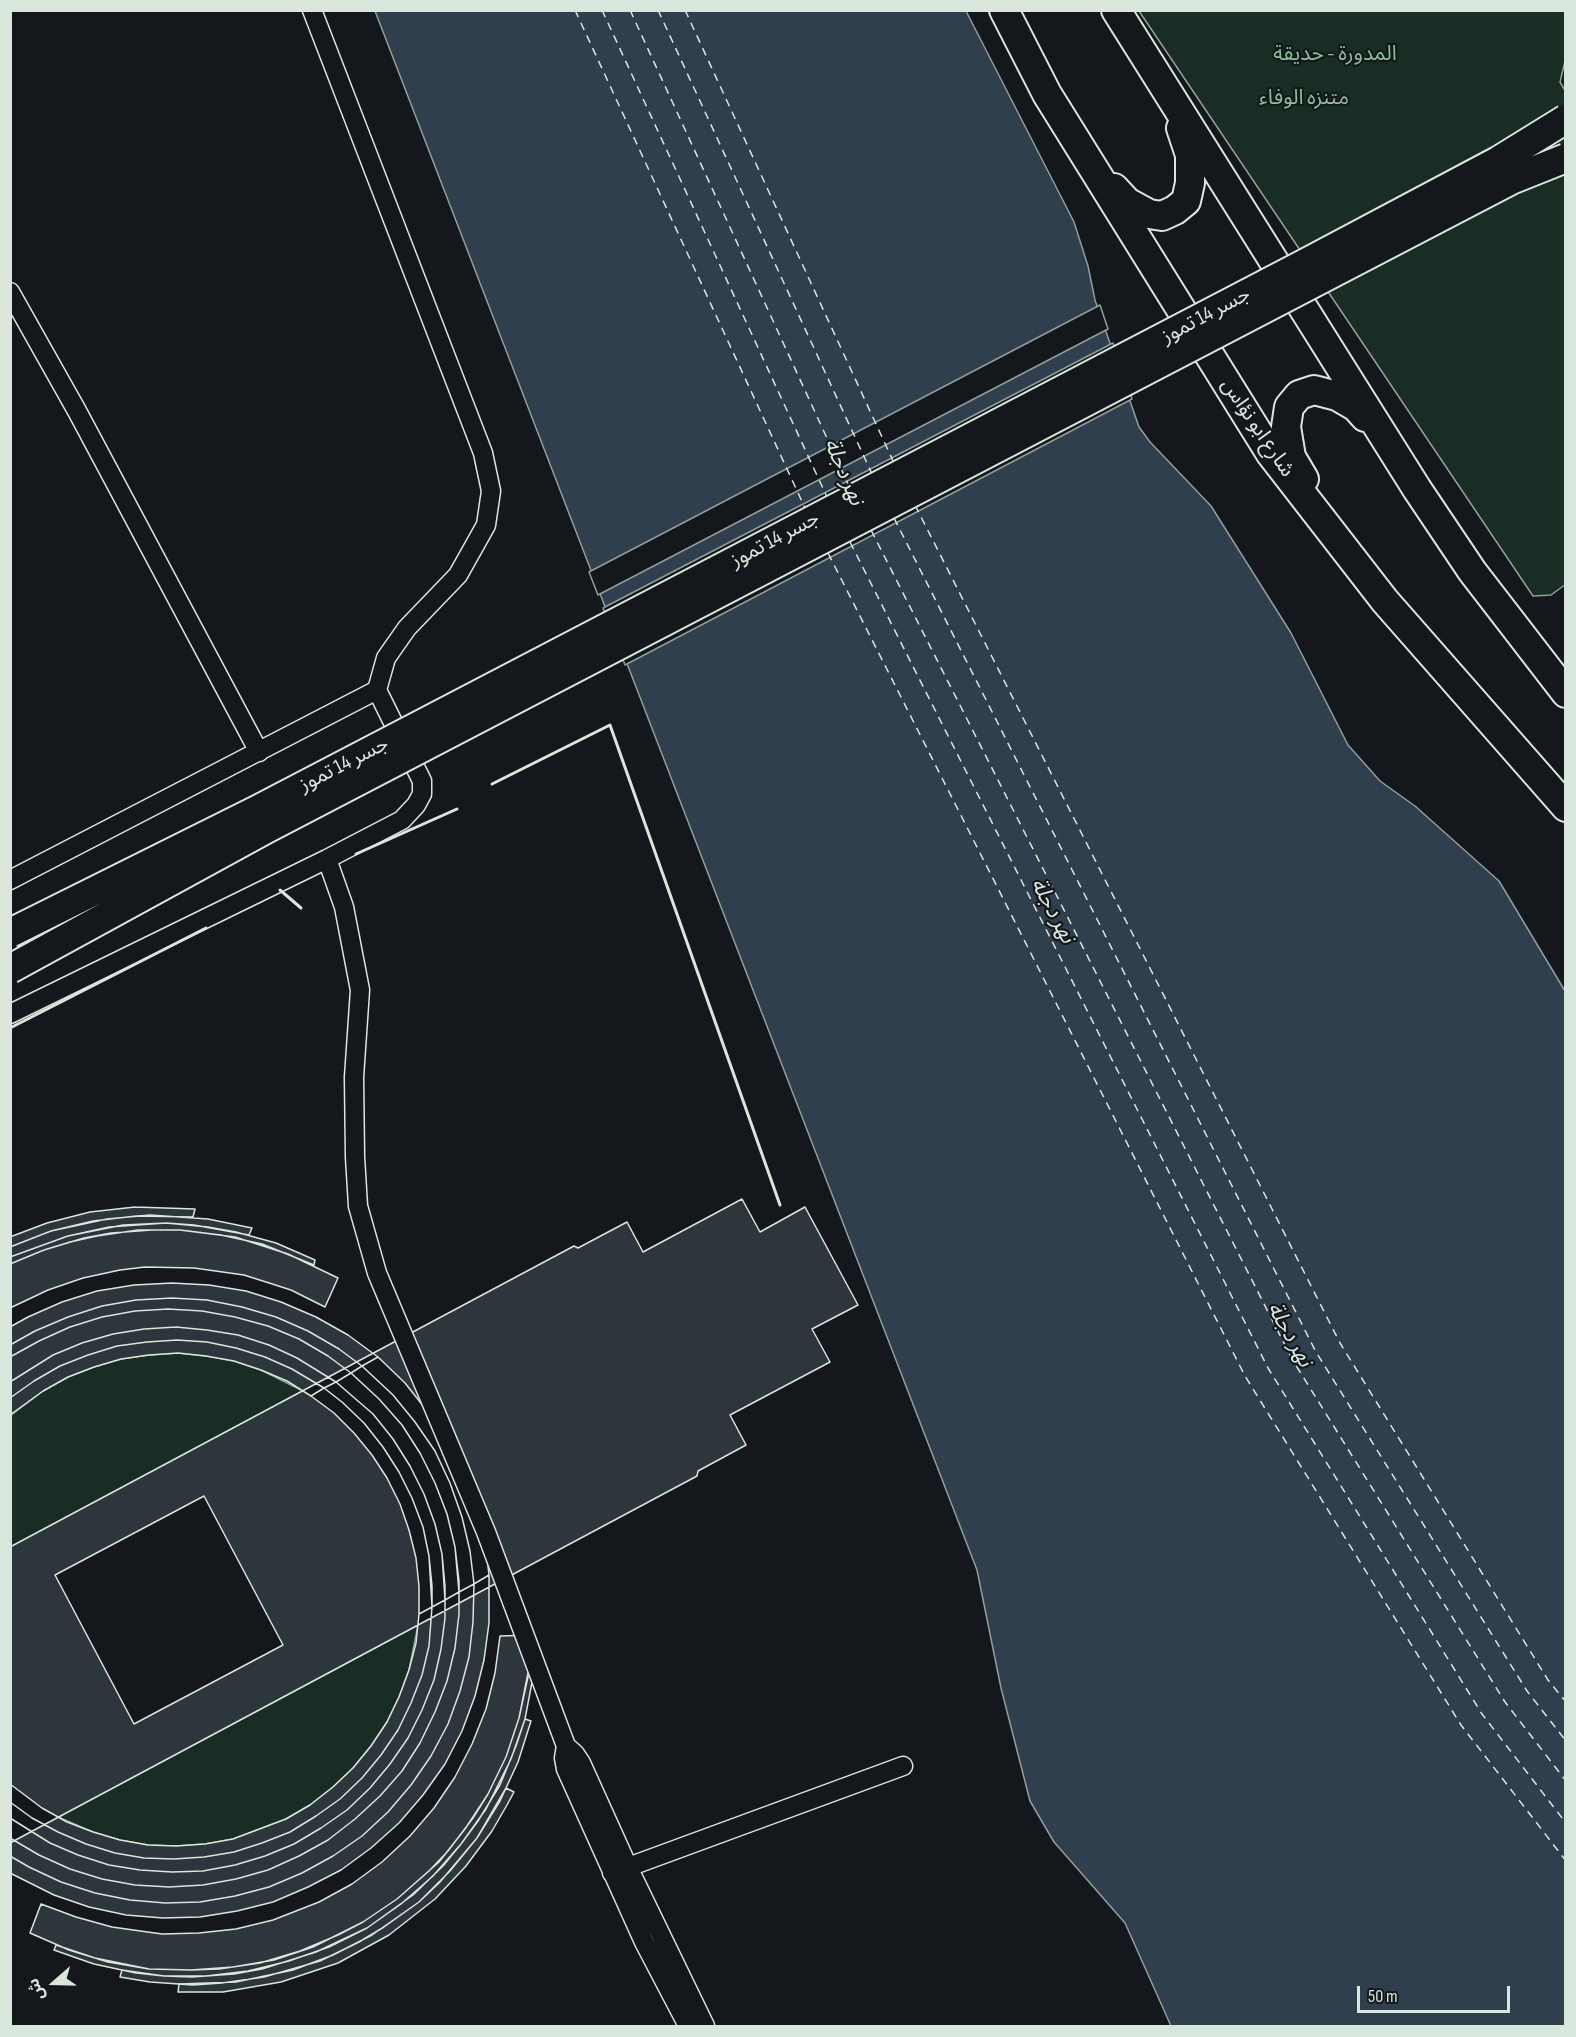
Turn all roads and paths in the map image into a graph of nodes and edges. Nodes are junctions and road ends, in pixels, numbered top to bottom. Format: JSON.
{"nodes":[{"id":1,"x":312,"y":10,"type":"edge"},
{"id":2,"x":1004,"y":10,"type":"edge"},
{"id":3,"x":1119,"y":16,"type":"edge"},
{"id":4,"x":1047,"y":94,"type":"junction"},
{"id":5,"x":1566,"y":118,"type":"edge"},
{"id":6,"x":1566,"y":158,"type":"edge"},
{"id":7,"x":10,"y":292,"type":"edge"},
{"id":8,"x":1417,"y":489,"type":"junction"},
{"id":9,"x":1385,"y":600,"type":"junction"},
{"id":10,"x":377,"y":690,"type":"junction"},
{"id":11,"x":1566,"y":693,"type":"edge"},
{"id":12,"x":259,"y":752,"type":"junction"},
{"id":13,"x":1566,"y":807,"type":"edge"},
{"id":14,"x":327,"y":859,"type":"junction"},
{"id":15,"x":10,"y":880,"type":"edge"},
{"id":16,"x":10,"y":933,"type":"edge"},
{"id":17,"x":10,"y":969,"type":"edge"},
{"id":18,"x":10,"y":1014,"type":"edge"},
{"id":19,"x":903,"y":1766,"type":"dead end"},
{"id":20,"x":620,"y":1870,"type":"junction"},
{"id":21,"x":688,"y":2026,"type":"edge"},
{"id":22,"x":705,"y":2026,"type":"edge"}],
"edges":[{"from":1,"to":10,"type":"street"},
{"from":2,"to":4,"type":"main road","name":"شارع ابو نؤاس"},
{"from":3,"to":4,"type":"main road"},
{"from":3,"to":8,"type":"main road"},
{"from":4,"to":9,"type":"main road","name":"شارع ابو نؤاس"},
{"from":5,"to":16,"type":"main road","name":"جسر 14 تموز","bridge":true},
{"from":6,"to":17,"type":"main road","name":"جسر 14 تموز","bridge":true},
{"from":7,"to":12,"type":"street"},
{"from":8,"to":9,"type":"main road"},
{"from":8,"to":11,"type":"main road"},
{"from":9,"to":13,"type":"main road","name":"شارع ابو نؤاس"},
{"from":10,"to":12,"type":"street"},
{"from":10,"to":14,"type":"street"},
{"from":12,"to":15,"type":"street"},
{"from":14,"to":18,"type":"street"},
{"from":14,"to":20,"type":"street"},
{"from":19,"to":20,"type":"street"},
{"from":20,"to":21,"type":"street"},
{"from":20,"to":22,"type":"street"}]}
